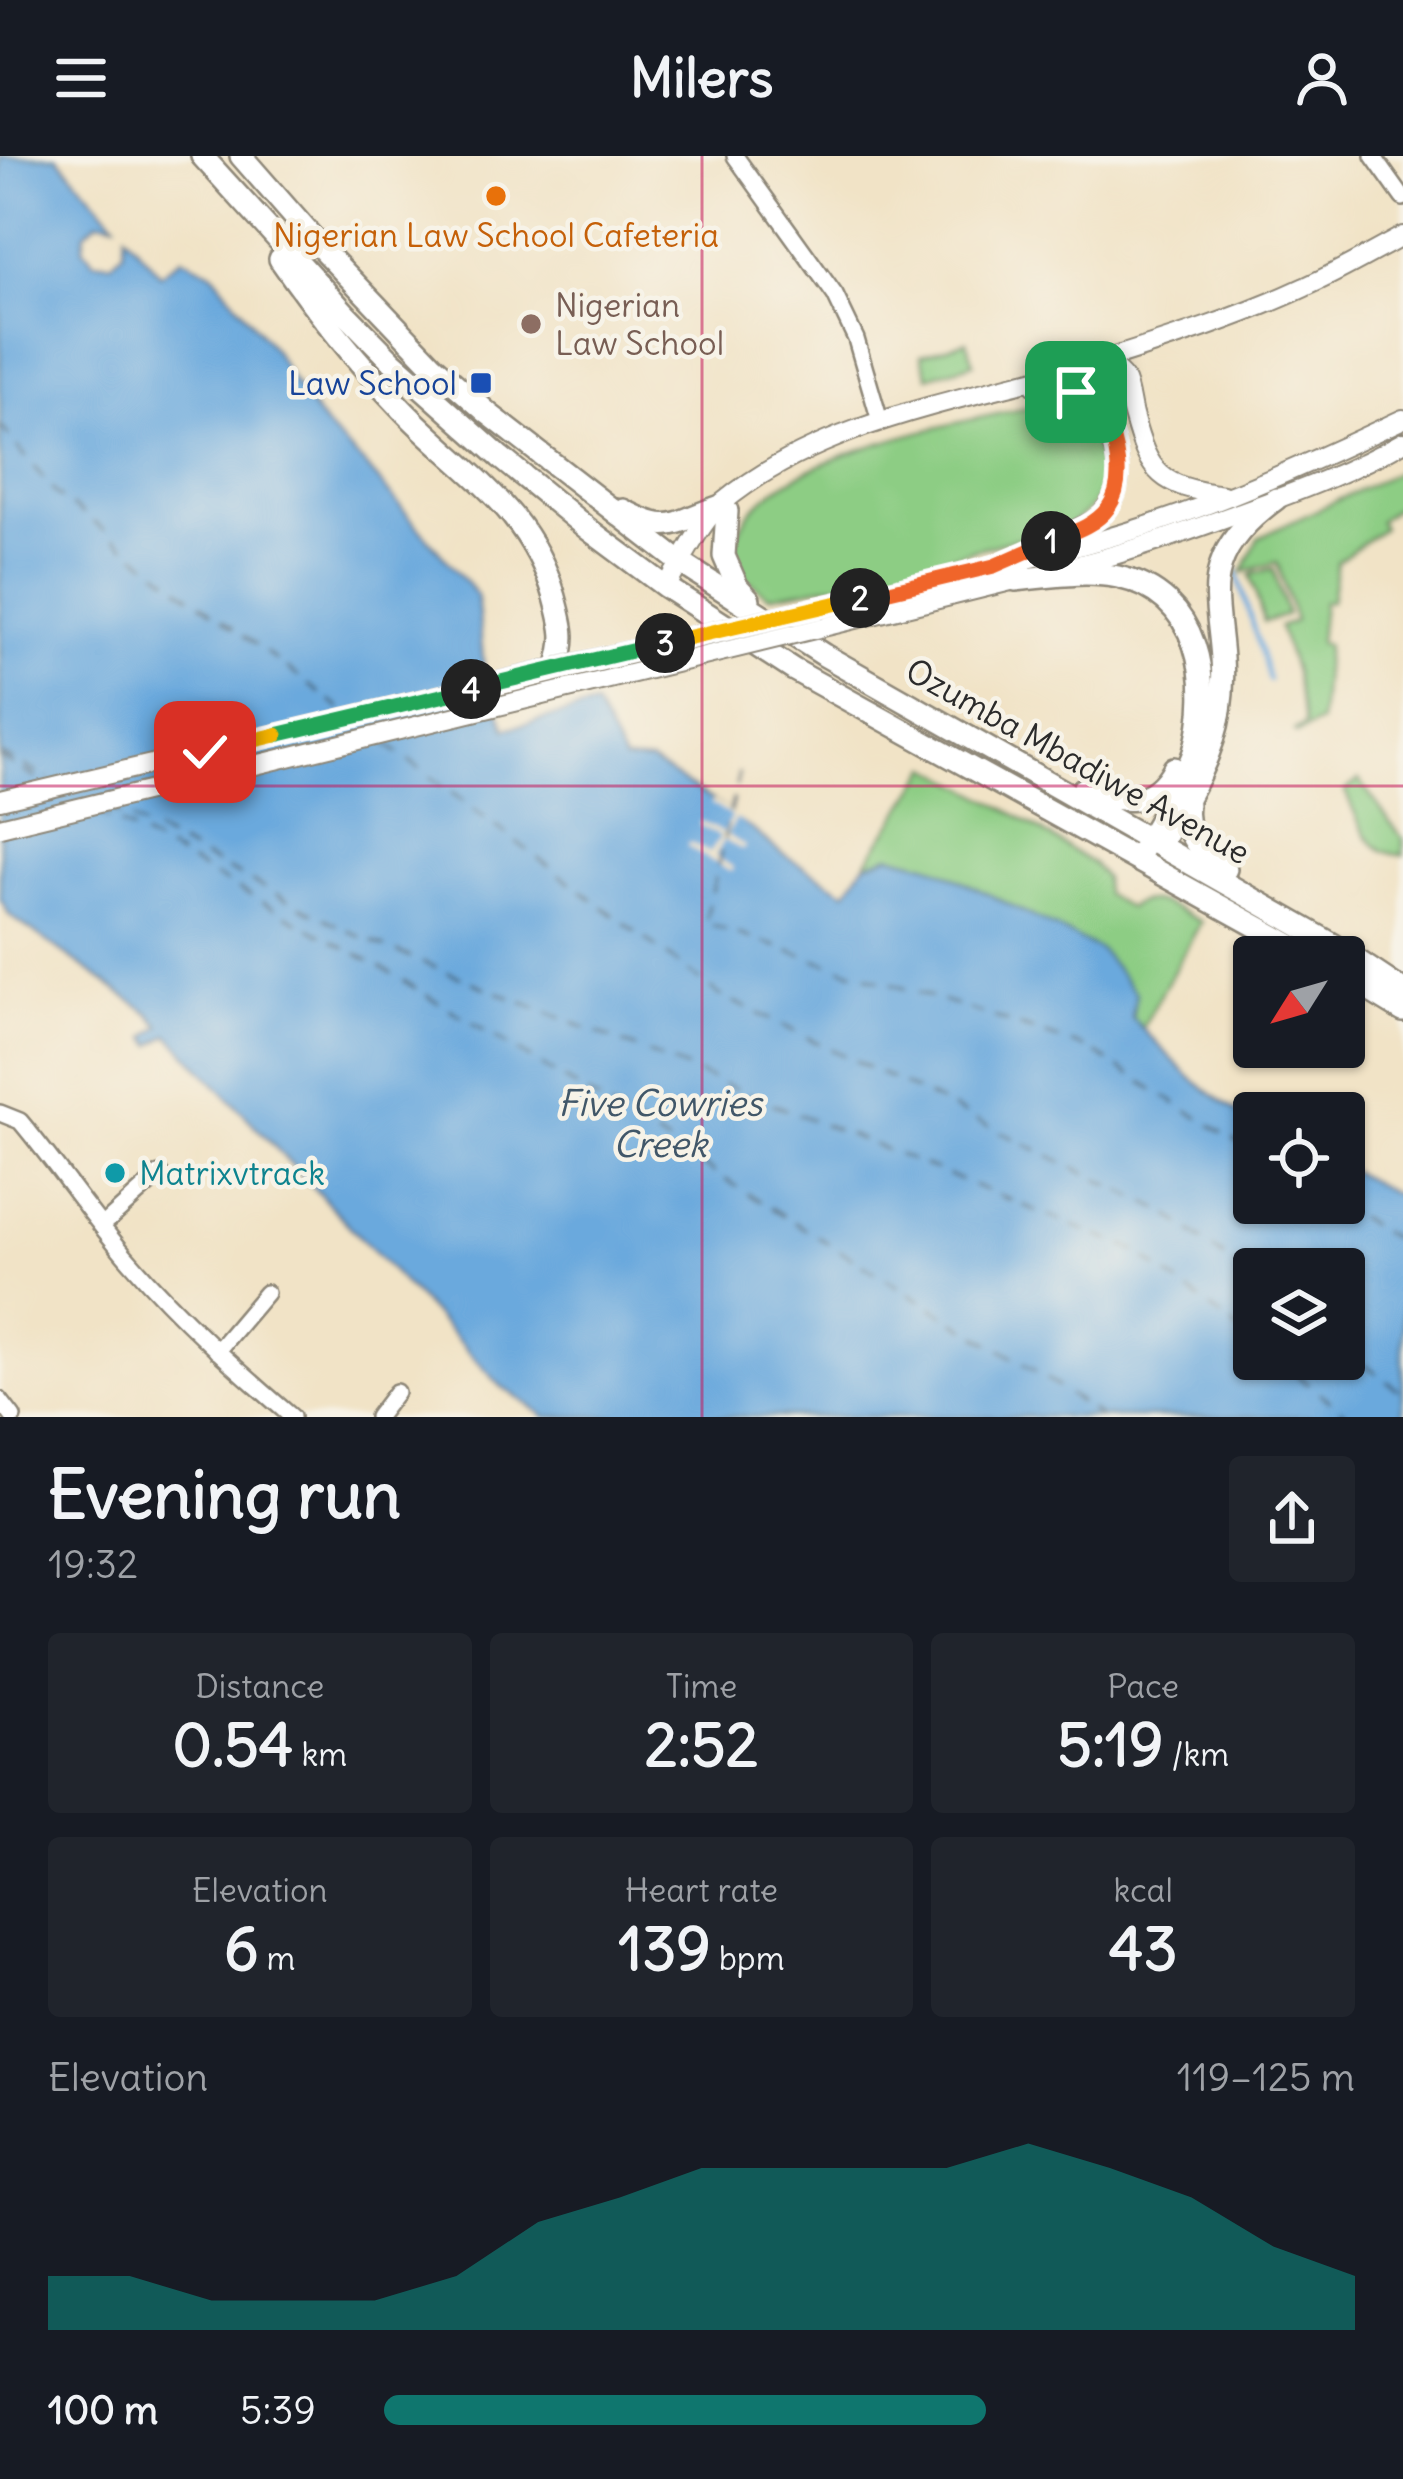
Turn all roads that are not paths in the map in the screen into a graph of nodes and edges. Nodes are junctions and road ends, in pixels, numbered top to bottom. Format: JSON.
{"nodes":[{"id":1,"x":202,"y":156,"type":"edge"},
{"id":2,"x":242,"y":156,"type":"edge"},
{"id":3,"x":735,"y":156,"type":"edge"},
{"id":4,"x":1373,"y":156,"type":"edge"},
{"id":5,"x":235,"y":194,"type":"junction"},
{"id":6,"x":1403,"y":198,"type":"edge"},
{"id":7,"x":1403,"y":236,"type":"edge"},
{"id":8,"x":1102,"y":360,"type":"junction"},
{"id":9,"x":1018,"y":385,"type":"junction"},
{"id":10,"x":1103,"y":415,"type":"junction"},
{"id":11,"x":1403,"y":419,"type":"edge"},
{"id":12,"x":880,"y":421,"type":"junction"},
{"id":13,"x":1403,"y":442,"type":"edge"},
{"id":14,"x":583,"y":489,"type":"junction"},
{"id":15,"x":1229,"y":496,"type":"junction"},
{"id":16,"x":1276,"y":499,"type":"junction"},
{"id":17,"x":726,"y":505,"type":"junction"},
{"id":18,"x":994,"y":566,"type":"junction"},
{"id":19,"x":686,"y":567,"type":"junction"},
{"id":20,"x":1015,"y":580,"type":"junction"},
{"id":21,"x":670,"y":590,"type":"junction"},
{"id":22,"x":922,"y":593,"type":"junction"},
{"id":23,"x":770,"y":622,"type":"junction"},
{"id":24,"x":557,"y":668,"type":"junction"},
{"id":25,"x":1196,"y":732,"type":"junction"},
{"id":26,"x":1036,"y":775,"type":"junction"},
{"id":27,"x":1188,"y":796,"type":"junction"},
{"id":28,"x":0,"y":800,"type":"edge"},
{"id":29,"x":0,"y":827,"type":"edge"},
{"id":30,"x":1154,"y":842,"type":"junction"},
{"id":31,"x":1142,"y":862,"type":"junction"},
{"id":32,"x":1274,"y":936,"type":"edge"},
{"id":33,"x":1318,"y":936,"type":"edge"},
{"id":34,"x":1322,"y":936,"type":"edge"},
{"id":35,"x":1365,"y":966,"type":"edge"},
{"id":36,"x":1365,"y":988,"type":"edge"},
{"id":37,"x":1403,"y":991,"type":"edge"},
{"id":38,"x":1403,"y":1011,"type":"edge"},
{"id":39,"x":0,"y":1112,"type":"edge"},
{"id":40,"x":160,"y":1174,"type":"dead end"},
{"id":41,"x":102,"y":1226,"type":"junction"},
{"id":42,"x":266,"y":1293,"type":"dead end"},
{"id":43,"x":217,"y":1352,"type":"junction"},
{"id":44,"x":396,"y":1392,"type":"dead end"},
{"id":45,"x":0,"y":1400,"type":"edge"},
{"id":46,"x":13,"y":1417,"type":"edge"},
{"id":47,"x":292,"y":1417,"type":"edge"},
{"id":48,"x":377,"y":1417,"type":"edge"}],
"edges":[{"from":1,"to":5,"type":"highway","name":"Ozumba Mbadiwe Avenue"},
{"from":2,"to":14,"type":"highway","name":"Ozumba Mbadiwe Avenue"},
{"from":3,"to":12,"type":"street"},
{"from":4,"to":6,"type":"street"},
{"from":5,"to":21,"type":"highway","name":"Ozumba Mbadiwe Avenue"},
{"from":5,"to":24,"type":"highway"},
{"from":7,"to":8,"type":"main road"},
{"from":8,"to":9,"type":"main road"},
{"from":8,"to":10,"type":"main road"},
{"from":8,"to":15,"type":"main road"},
{"from":9,"to":10,"type":"main road"},
{"from":9,"to":12,"type":"main road"},
{"from":10,"to":18,"type":"main road"},
{"from":11,"to":15,"type":"main road"},
{"from":12,"to":17,"type":"main road"},
{"from":13,"to":16,"type":"main road"},
{"from":14,"to":17,"type":"highway"},
{"from":14,"to":19,"type":"highway","name":"Ozumba Mbadiwe Avenue"},
{"from":15,"to":18,"type":"main road"},
{"from":16,"to":20,"type":"main road"},
{"from":16,"to":27,"type":"highway"},
{"from":17,"to":19,"type":"main road"},
{"from":17,"to":23,"type":"highway"},
{"from":18,"to":22,"type":"main road"},
{"from":19,"to":21,"type":"main road"},
{"from":19,"to":23,"type":"highway","name":"Ozumba Mbadiwe Avenue"},
{"from":20,"to":22,"type":"main road"},
{"from":20,"to":25,"type":"highway"},
{"from":21,"to":31,"type":"highway","name":"Ozumba Mbadiwe Avenue"},
{"from":22,"to":24,"type":"main road","bridge":true},
{"from":22,"to":29,"type":"main road","bridge":true},
{"from":23,"to":26,"type":"highway","name":"Ozumba Mbadiwe Avenue"},
{"from":24,"to":28,"type":"main road"},
{"from":25,"to":26,"type":"highway"},
{"from":25,"to":30,"type":"highway"},
{"from":26,"to":30,"type":"highway","name":"Ozumba Mbadiwe Avenue"},
{"from":27,"to":30,"type":"highway"},
{"from":27,"to":34,"type":"highway"},
{"from":30,"to":31,"type":"highway"},
{"from":30,"to":33,"type":"highway","name":"Ozumba Mbadiwe Avenue"},
{"from":31,"to":32,"type":"highway","name":"Ozumba Mbadiwe Avenue"},
{"from":35,"to":37,"type":"highway","name":"Ozumba Mbadiwe Avenue"},
{"from":36,"to":38,"type":"highway"},
{"from":39,"to":41,"type":"street"},
{"from":40,"to":41,"type":"street"},
{"from":41,"to":43,"type":"street"},
{"from":42,"to":43,"type":"street"},
{"from":43,"to":47,"type":"street"},
{"from":44,"to":48,"type":"street"},
{"from":45,"to":46,"type":"street"}]}
